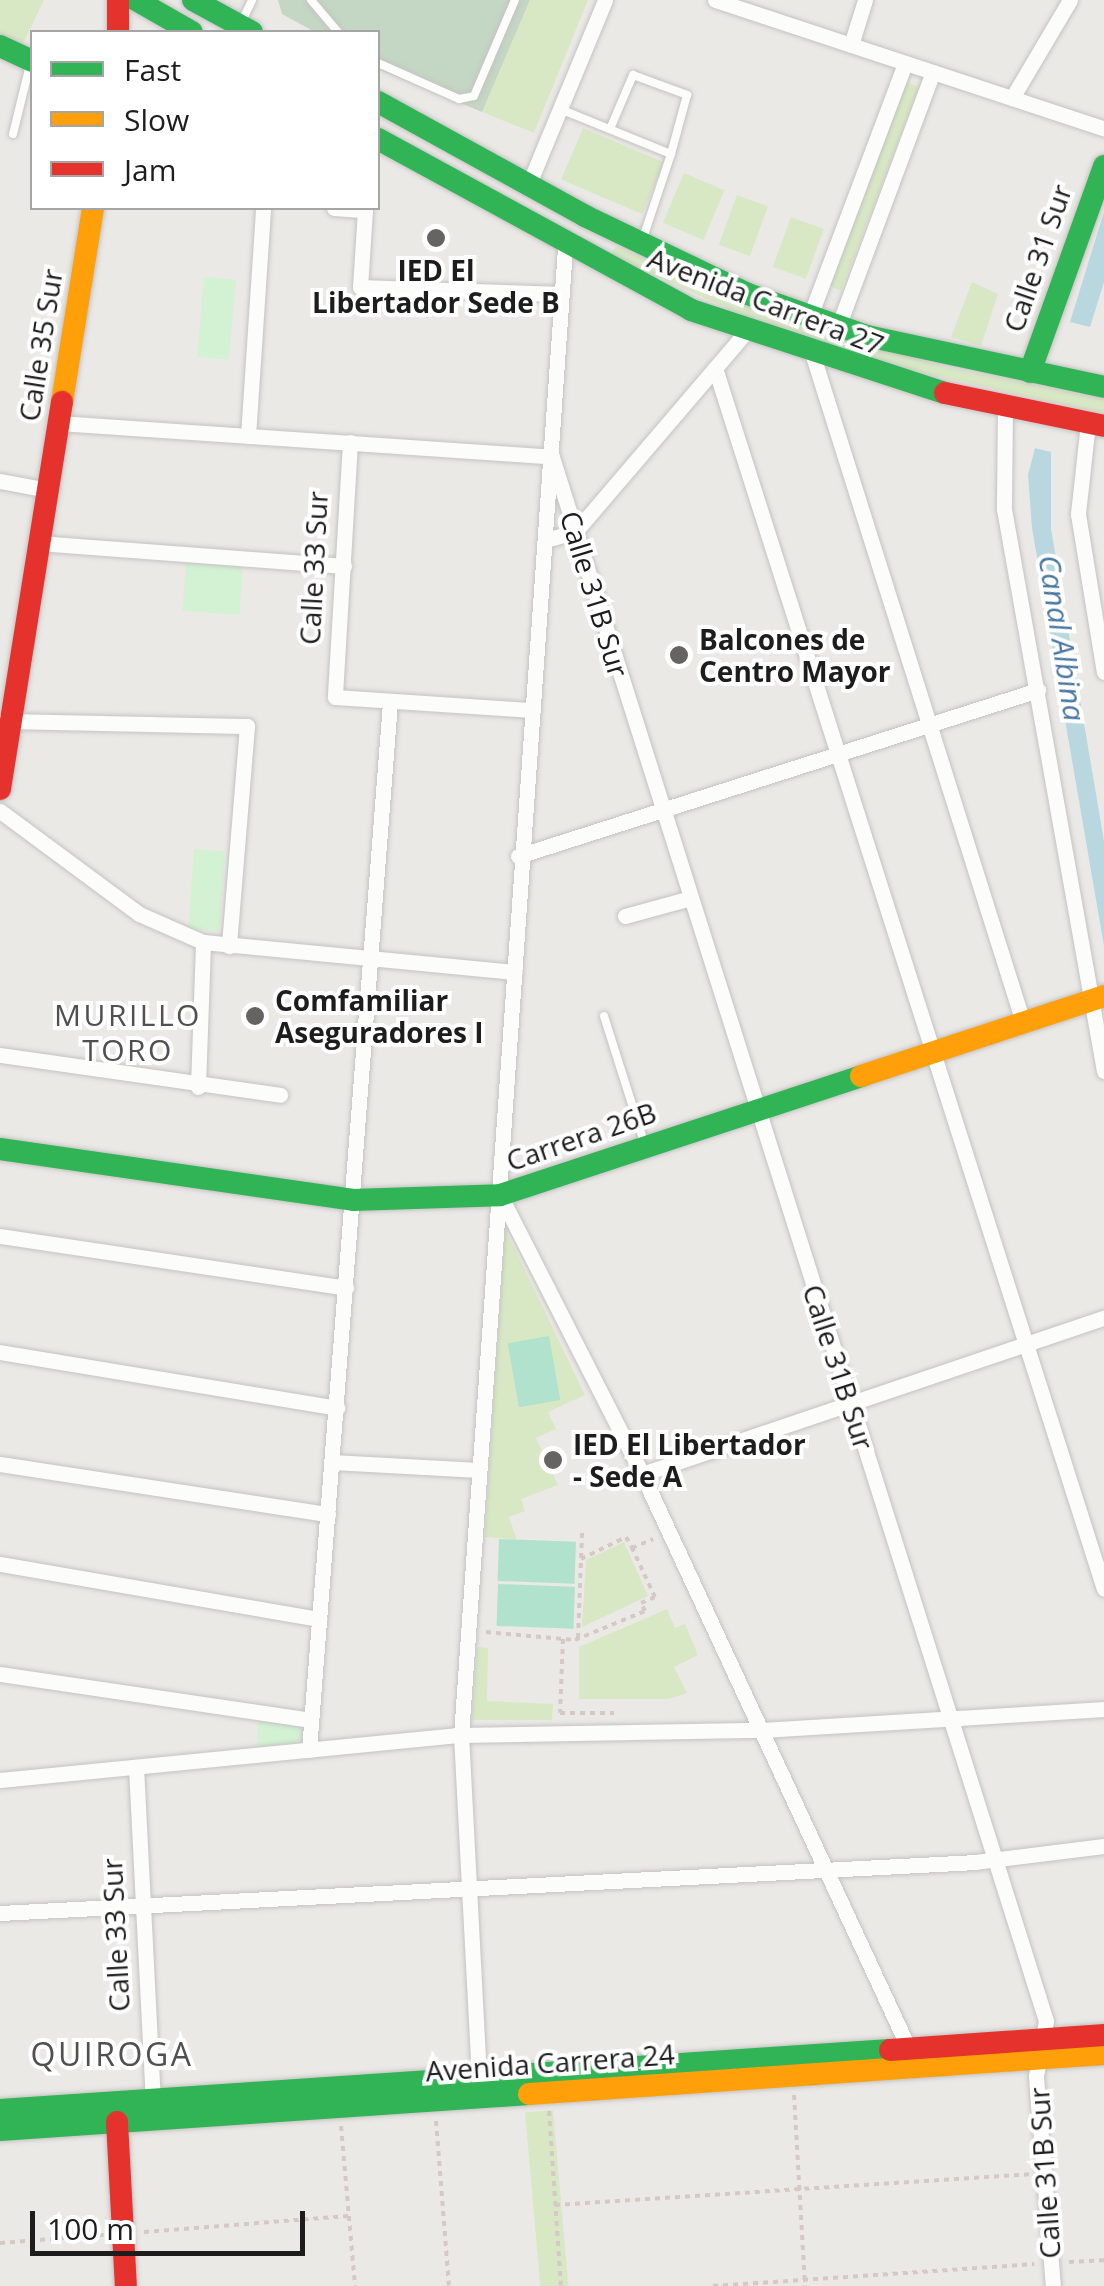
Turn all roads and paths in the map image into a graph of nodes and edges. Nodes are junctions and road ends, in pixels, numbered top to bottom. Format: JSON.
{"nodes":[{"id":1,"x":118,"y":0,"type":"edge"},
{"id":2,"x":136,"y":0,"type":"edge"},
{"id":3,"x":193,"y":0,"type":"edge"},
{"id":4,"x":252,"y":0,"type":"edge"},
{"id":5,"x":311,"y":0,"type":"edge"},
{"id":6,"x":515,"y":0,"type":"edge"},
{"id":7,"x":605,"y":0,"type":"edge"},
{"id":8,"x":715,"y":0,"type":"edge"},
{"id":9,"x":865,"y":0,"type":"edge"},
{"id":10,"x":1070,"y":0,"type":"edge"},
{"id":11,"x":246,"y":29,"type":"edge"},
{"id":12,"x":118,"y":30,"type":"edge"},
{"id":13,"x":188,"y":30,"type":"edge"},
{"id":14,"x":336,"y":30,"type":"edge"},
{"id":15,"x":852,"y":45,"type":"junction"},
{"id":16,"x":0,"y":46,"type":"edge"},
{"id":17,"x":30,"y":60,"type":"edge"},
{"id":18,"x":905,"y":63,"type":"junction"},
{"id":19,"x":380,"y":64,"type":"edge"},
{"id":20,"x":30,"y":69,"type":"edge"},
{"id":21,"x":933,"y":72,"type":"junction"},
{"id":22,"x":1012,"y":98,"type":"junction"},
{"id":23,"x":380,"y":103,"type":"edge"},
{"id":24,"x":560,"y":109,"type":"junction"},
{"id":25,"x":1104,"y":129,"type":"edge"},
{"id":26,"x":610,"y":130,"type":"junction"},
{"id":27,"x":13,"y":134,"type":"dead end"},
{"id":28,"x":380,"y":140,"type":"edge"},
{"id":29,"x":671,"y":154,"type":"junction"},
{"id":30,"x":1104,"y":166,"type":"edge"},
{"id":31,"x":528,"y":186,"type":"junction"},
{"id":32,"x":92,"y":210,"type":"edge"},
{"id":33,"x":263,"y":210,"type":"edge"},
{"id":34,"x":365,"y":210,"type":"edge"},
{"id":35,"x":640,"y":245,"type":"junction"},
{"id":36,"x":565,"y":246,"type":"junction"},
{"id":37,"x":562,"y":294,"type":"junction"},
{"id":38,"x":810,"y":316,"type":"junction"},
{"id":39,"x":838,"y":327,"type":"junction"},
{"id":40,"x":746,"y":332,"type":"junction"},
{"id":41,"x":813,"y":356,"type":"junction"},
{"id":42,"x":715,"y":368,"type":"junction"},
{"id":43,"x":1030,"y":372,"type":"junction"},
{"id":44,"x":1102,"y":381,"type":"edge"},
{"id":45,"x":1005,"y":407,"type":"junction"},
{"id":46,"x":58,"y":423,"type":"junction"},
{"id":47,"x":1096,"y":424,"type":"edge"},
{"id":48,"x":248,"y":436,"type":"junction"},
{"id":49,"x":350,"y":442,"type":"junction"},
{"id":50,"x":552,"y":457,"type":"junction"},
{"id":51,"x":0,"y":481,"type":"edge"},
{"id":52,"x":48,"y":490,"type":"junction"},
{"id":53,"x":575,"y":532,"type":"junction"},
{"id":54,"x":545,"y":540,"type":"junction"},
{"id":55,"x":39,"y":543,"type":"junction"},
{"id":56,"x":344,"y":566,"type":"junction"},
{"id":57,"x":1104,"y":672,"type":"edge"},
{"id":58,"x":1038,"y":690,"type":"junction"},
{"id":59,"x":390,"y":702,"type":"junction"},
{"id":60,"x":533,"y":710,"type":"junction"},
{"id":61,"x":4,"y":721,"type":"edge"},
{"id":62,"x":931,"y":724,"type":"junction"},
{"id":63,"x":839,"y":753,"type":"junction"},
{"id":64,"x":0,"y":789,"type":"edge"},
{"id":65,"x":663,"y":810,"type":"junction"},
{"id":66,"x":0,"y":811,"type":"edge"},
{"id":67,"x":518,"y":856,"type":"junction"},
{"id":68,"x":691,"y":898,"type":"junction"},
{"id":69,"x":625,"y":916,"type":"dead end"},
{"id":70,"x":203,"y":942,"type":"junction"},
{"id":71,"x":230,"y":946,"type":"junction"},
{"id":72,"x":374,"y":957,"type":"junction"},
{"id":73,"x":515,"y":972,"type":"junction"},
{"id":74,"x":1100,"y":997,"type":"edge"},
{"id":75,"x":604,"y":1016,"type":"dead end"},
{"id":76,"x":1023,"y":1022,"type":"junction"},
{"id":77,"x":935,"y":1050,"type":"junction"},
{"id":78,"x":0,"y":1056,"type":"edge"},
{"id":79,"x":1104,"y":1071,"type":"edge"},
{"id":80,"x":198,"y":1087,"type":"junction"},
{"id":81,"x":280,"y":1095,"type":"dead end"},
{"id":82,"x":758,"y":1108,"type":"junction"},
{"id":83,"x":646,"y":1146,"type":"junction"},
{"id":84,"x":0,"y":1149,"type":"edge"},
{"id":85,"x":500,"y":1195,"type":"junction"},
{"id":86,"x":352,"y":1200,"type":"junction"},
{"id":87,"x":0,"y":1236,"type":"edge"},
{"id":88,"x":346,"y":1288,"type":"junction"},
{"id":89,"x":1104,"y":1318,"type":"edge"},
{"id":90,"x":1030,"y":1343,"type":"junction"},
{"id":91,"x":0,"y":1352,"type":"edge"},
{"id":92,"x":850,"y":1403,"type":"junction"},
{"id":93,"x":336,"y":1408,"type":"junction"},
{"id":94,"x":332,"y":1462,"type":"junction"},
{"id":95,"x":0,"y":1464,"type":"edge"},
{"id":96,"x":480,"y":1470,"type":"junction"},
{"id":97,"x":642,"y":1474,"type":"junction"},
{"id":98,"x":328,"y":1514,"type":"junction"},
{"id":99,"x":582,"y":1532,"type":"dead end"},
{"id":100,"x":658,"y":1536,"type":"dead end"},
{"id":101,"x":632,"y":1548,"type":"junction"},
{"id":102,"x":581,"y":1559,"type":"junction"},
{"id":103,"x":0,"y":1564,"type":"edge"},
{"id":104,"x":1104,"y":1589,"type":"edge"},
{"id":105,"x":652,"y":1608,"type":"dead end"},
{"id":106,"x":645,"y":1612,"type":"junction"},
{"id":107,"x":319,"y":1619,"type":"junction"},
{"id":108,"x":487,"y":1619,"type":"dead end"},
{"id":109,"x":522,"y":1637,"type":"junction"},
{"id":110,"x":578,"y":1638,"type":"junction"},
{"id":111,"x":563,"y":1639,"type":"junction"},
{"id":112,"x":522,"y":1649,"type":"dead end"},
{"id":113,"x":0,"y":1674,"type":"edge"},
{"id":114,"x":1104,"y":1709,"type":"edge"},
{"id":115,"x":614,"y":1713,"type":"dead end"},
{"id":116,"x":311,"y":1720,"type":"junction"},
{"id":117,"x":950,"y":1720,"type":"junction"},
{"id":118,"x":762,"y":1730,"type":"junction"},
{"id":119,"x":461,"y":1735,"type":"junction"},
{"id":120,"x":309,"y":1750,"type":"junction"},
{"id":121,"x":136,"y":1767,"type":"junction"},
{"id":122,"x":0,"y":1780,"type":"edge"},
{"id":123,"x":1104,"y":1846,"type":"edge"},
{"id":124,"x":994,"y":1858,"type":"junction"},
{"id":125,"x":826,"y":1870,"type":"junction"},
{"id":126,"x":467,"y":1887,"type":"junction"},
{"id":127,"x":143,"y":1905,"type":"junction"},
{"id":128,"x":0,"y":1912,"type":"edge"},
{"id":129,"x":1104,"y":2035,"type":"edge"},
{"id":130,"x":910,"y":2049,"type":"junction"},
{"id":131,"x":1044,"y":2049,"type":"junction"},
{"id":132,"x":1104,"y":2054,"type":"edge"},
{"id":133,"x":792,"y":2075,"type":"junction"},
{"id":134,"x":479,"y":2078,"type":"junction"},
{"id":135,"x":548,"y":2092,"type":"junction"},
{"id":136,"x":154,"y":2100,"type":"junction"},
{"id":137,"x":434,"y":2100,"type":"junction"},
{"id":138,"x":339,"y":2106,"type":"junction"},
{"id":139,"x":0,"y":2110,"type":"edge"},
{"id":140,"x":116,"y":2122,"type":"junction"},
{"id":141,"x":0,"y":2130,"type":"edge"},
{"id":142,"x":1044,"y":2173,"type":"junction"},
{"id":143,"x":800,"y":2189,"type":"junction"},
{"id":144,"x":555,"y":2205,"type":"junction"},
{"id":145,"x":348,"y":2216,"type":"junction"},
{"id":146,"x":123,"y":2234,"type":"junction"},
{"id":147,"x":0,"y":2243,"type":"edge"},
{"id":148,"x":1104,"y":2260,"type":"edge"},
{"id":149,"x":1051,"y":2263,"type":"junction"},
{"id":150,"x":805,"y":2283,"type":"edge"},
{"id":151,"x":126,"y":2286,"type":"edge"},
{"id":152,"x":355,"y":2286,"type":"edge"},
{"id":153,"x":449,"y":2286,"type":"edge"},
{"id":154,"x":561,"y":2286,"type":"edge"},
{"id":155,"x":712,"y":2286,"type":"edge"},
{"id":156,"x":1053,"y":2286,"type":"edge"}],
"edges":[{"from":1,"to":12,"type":"main road"},
{"from":2,"to":13,"type":"main road"},
{"from":3,"to":11,"type":"main road"},
{"from":4,"to":11,"type":"lane"},
{"from":5,"to":14,"type":"lane"},
{"from":6,"to":19,"type":"lane"},
{"from":7,"to":24,"type":"street"},
{"from":8,"to":15,"type":"street"},
{"from":9,"to":15,"type":"street"},
{"from":10,"to":22,"type":"street"},
{"from":15,"to":18,"type":"street"},
{"from":16,"to":17,"type":"main road"},
{"from":18,"to":21,"type":"street"},
{"from":18,"to":38,"type":"street"},
{"from":20,"to":27,"type":"lane"},
{"from":21,"to":22,"type":"street"},
{"from":21,"to":39,"type":"street"},
{"from":22,"to":25,"type":"street"},
{"from":23,"to":31,"type":"main road","name":"Avenida Carrera 27"},
{"from":24,"to":26,"type":"lane"},
{"from":24,"to":31,"type":"street"},
{"from":26,"to":29,"type":"lane"},
{"from":26,"to":29,"type":"lane"},
{"from":28,"to":36,"type":"main road","name":"Avenida Carrera 27"},
{"from":29,"to":35,"type":"lane"},
{"from":30,"to":43,"type":"main road","name":"Calle 31 Sur"},
{"from":31,"to":35,"type":"main road","name":"Avenida Carrera 27"},
{"from":32,"to":46,"type":"main road","name":"Calle 35 Sur"},
{"from":33,"to":48,"type":"street"},
{"from":34,"to":37,"type":"street"},
{"from":35,"to":38,"type":"main road","name":"Avenida Carrera 27"},
{"from":36,"to":37,"type":"street"},
{"from":36,"to":40,"type":"main road","name":"Avenida Carrera 27"},
{"from":37,"to":50,"type":"street"},
{"from":38,"to":39,"type":"main road","name":"Avenida Carrera 27"},
{"from":39,"to":43,"type":"main road","name":"Avenida Carrera 27"},
{"from":40,"to":41,"type":"main road","name":"Avenida Carrera 27"},
{"from":40,"to":42,"type":"street"},
{"from":41,"to":45,"type":"main road","name":"Avenida Carrera 27"},
{"from":41,"to":62,"type":"street"},
{"from":42,"to":53,"type":"street"},
{"from":42,"to":63,"type":"street"},
{"from":43,"to":44,"type":"main road","name":"Avenida Carrera 27"},
{"from":45,"to":47,"type":"main road","name":"Avenida Carrera 27"},
{"from":45,"to":58,"type":"street"},
{"from":46,"to":48,"type":"street"},
{"from":46,"to":52,"type":"main road","name":"Calle 35 Sur"},
{"from":47,"to":57,"type":"street"},
{"from":48,"to":49,"type":"street"},
{"from":49,"to":50,"type":"street"},
{"from":49,"to":56,"type":"street","name":"Calle 33 Sur"},
{"from":50,"to":53,"type":"street","name":"Calle 31B Sur"},
{"from":50,"to":54,"type":"street"},
{"from":51,"to":52,"type":"street"},
{"from":52,"to":55,"type":"main road","name":"Calle 35 Sur"},
{"from":53,"to":54,"type":"street"},
{"from":53,"to":65,"type":"street","name":"Calle 31B Sur"},
{"from":54,"to":60,"type":"street"},
{"from":55,"to":56,"type":"street"},
{"from":55,"to":61,"type":"main road","name":"Calle 35 Sur"},
{"from":56,"to":59,"type":"street","name":"Calle 33 Sur"},
{"from":58,"to":62,"type":"street"},
{"from":58,"to":74,"type":"street"},
{"from":59,"to":60,"type":"street"},
{"from":59,"to":72,"type":"street"},
{"from":60,"to":67,"type":"street"},
{"from":61,"to":64,"type":"main road","name":"Calle 35 Sur"},
{"from":61,"to":71,"type":"street"},
{"from":62,"to":63,"type":"street"},
{"from":62,"to":76,"type":"street"},
{"from":63,"to":65,"type":"street"},
{"from":63,"to":77,"type":"street"},
{"from":65,"to":67,"type":"street"},
{"from":65,"to":68,"type":"street","name":"Calle 31B Sur"},
{"from":66,"to":70,"type":"street"},
{"from":67,"to":73,"type":"street"},
{"from":68,"to":69,"type":"street"},
{"from":68,"to":82,"type":"street","name":"Calle 31B Sur"},
{"from":70,"to":71,"type":"street"},
{"from":70,"to":80,"type":"street"},
{"from":71,"to":72,"type":"street"},
{"from":72,"to":73,"type":"street"},
{"from":72,"to":86,"type":"street"},
{"from":73,"to":85,"type":"street"},
{"from":74,"to":76,"type":"main road","name":"Carrera 26B"},
{"from":74,"to":79,"type":"street"},
{"from":75,"to":83,"type":"lane"},
{"from":76,"to":77,"type":"main road","name":"Carrera 26B"},
{"from":77,"to":82,"type":"main road","name":"Carrera 26B"},
{"from":77,"to":90,"type":"street"},
{"from":78,"to":80,"type":"street"},
{"from":80,"to":81,"type":"street"},
{"from":82,"to":83,"type":"main road","name":"Carrera 26B"},
{"from":82,"to":92,"type":"street","name":"Calle 31B Sur"},
{"from":83,"to":85,"type":"main road","name":"Carrera 26B"},
{"from":84,"to":86,"type":"main road","name":"Carrera 26B"},
{"from":85,"to":86,"type":"main road","name":"Carrera 26B"},
{"from":85,"to":96,"type":"street"},
{"from":85,"to":97,"type":"street"},
{"from":86,"to":88,"type":"street"},
{"from":87,"to":88,"type":"street"},
{"from":88,"to":93,"type":"street"},
{"from":89,"to":90,"type":"street"},
{"from":90,"to":92,"type":"street"},
{"from":90,"to":104,"type":"street"},
{"from":91,"to":93,"type":"street"},
{"from":92,"to":97,"type":"street"},
{"from":92,"to":117,"type":"street","name":"Calle 31B Sur"},
{"from":93,"to":94,"type":"street"},
{"from":94,"to":96,"type":"street"},
{"from":94,"to":98,"type":"street"},
{"from":95,"to":98,"type":"street"},
{"from":96,"to":119,"type":"street"},
{"from":97,"to":118,"type":"street"},
{"from":98,"to":107,"type":"street"},
{"from":99,"to":102,"type":"path"},
{"from":100,"to":101,"type":"path"},
{"from":101,"to":102,"type":"path"},
{"from":101,"to":106,"type":"path"},
{"from":102,"to":110,"type":"path"},
{"from":103,"to":107,"type":"street"},
{"from":105,"to":106,"type":"path"},
{"from":106,"to":110,"type":"path"},
{"from":107,"to":116,"type":"street"},
{"from":108,"to":109,"type":"path"},
{"from":109,"to":111,"type":"path"},
{"from":109,"to":112,"type":"path"},
{"from":110,"to":111,"type":"path"},
{"from":111,"to":115,"type":"path"},
{"from":113,"to":116,"type":"street"},
{"from":114,"to":117,"type":"street"},
{"from":116,"to":120,"type":"street"},
{"from":117,"to":118,"type":"street"},
{"from":117,"to":124,"type":"street","name":"Calle 31B Sur"},
{"from":118,"to":119,"type":"street"},
{"from":118,"to":125,"type":"street"},
{"from":119,"to":120,"type":"street"},
{"from":119,"to":126,"type":"street"},
{"from":120,"to":121,"type":"street"},
{"from":121,"to":122,"type":"street"},
{"from":121,"to":127,"type":"street","name":"Calle 33 Sur"},
{"from":123,"to":124,"type":"street"},
{"from":124,"to":125,"type":"street"},
{"from":124,"to":131,"type":"street","name":"Calle 31B Sur"},
{"from":125,"to":126,"type":"street"},
{"from":125,"to":130,"type":"street"},
{"from":126,"to":127,"type":"street"},
{"from":126,"to":134,"type":"street"},
{"from":127,"to":128,"type":"street"},
{"from":127,"to":136,"type":"street","name":"Calle 33 Sur"},
{"from":129,"to":131,"type":"main road","name":"Avenida Carrera 24"},
{"from":130,"to":131,"type":"main road","name":"Avenida Carrera 24"},
{"from":130,"to":134,"type":"main road","name":"Avenida Carrera 24"},
{"from":131,"to":132,"type":"main road","name":"Avenida Carrera 24"},
{"from":131,"to":133,"type":"main road","name":"Avenida Carrera 24"},
{"from":131,"to":142,"type":"street","name":"Calle 31B Sur"},
{"from":133,"to":135,"type":"main road","name":"Avenida Carrera 24"},
{"from":133,"to":143,"type":"path"},
{"from":134,"to":136,"type":"main road","name":"Avenida Carrera 24"},
{"from":135,"to":137,"type":"main road","name":"Avenida Carrera 24"},
{"from":135,"to":144,"type":"path"},
{"from":136,"to":139,"type":"main road","name":"Avenida Carrera 24"},
{"from":137,"to":138,"type":"main road","name":"Avenida Carrera 24"},
{"from":137,"to":153,"type":"path"},
{"from":138,"to":140,"type":"main road","name":"Avenida Carrera 24"},
{"from":138,"to":145,"type":"path"},
{"from":140,"to":141,"type":"main road","name":"Avenida Carrera 24"},
{"from":140,"to":146,"type":"main road"},
{"from":142,"to":143,"type":"path"},
{"from":142,"to":149,"type":"street","name":"Calle 31B Sur"},
{"from":143,"to":144,"type":"path"},
{"from":143,"to":150,"type":"path"},
{"from":144,"to":154,"type":"path"},
{"from":145,"to":146,"type":"path"},
{"from":145,"to":152,"type":"path"},
{"from":146,"to":147,"type":"path"},
{"from":146,"to":151,"type":"main road"},
{"from":148,"to":149,"type":"path"},
{"from":149,"to":150,"type":"path"},
{"from":149,"to":156,"type":"street","name":"Calle 31B Sur"},
{"from":150,"to":155,"type":"path"}]}
